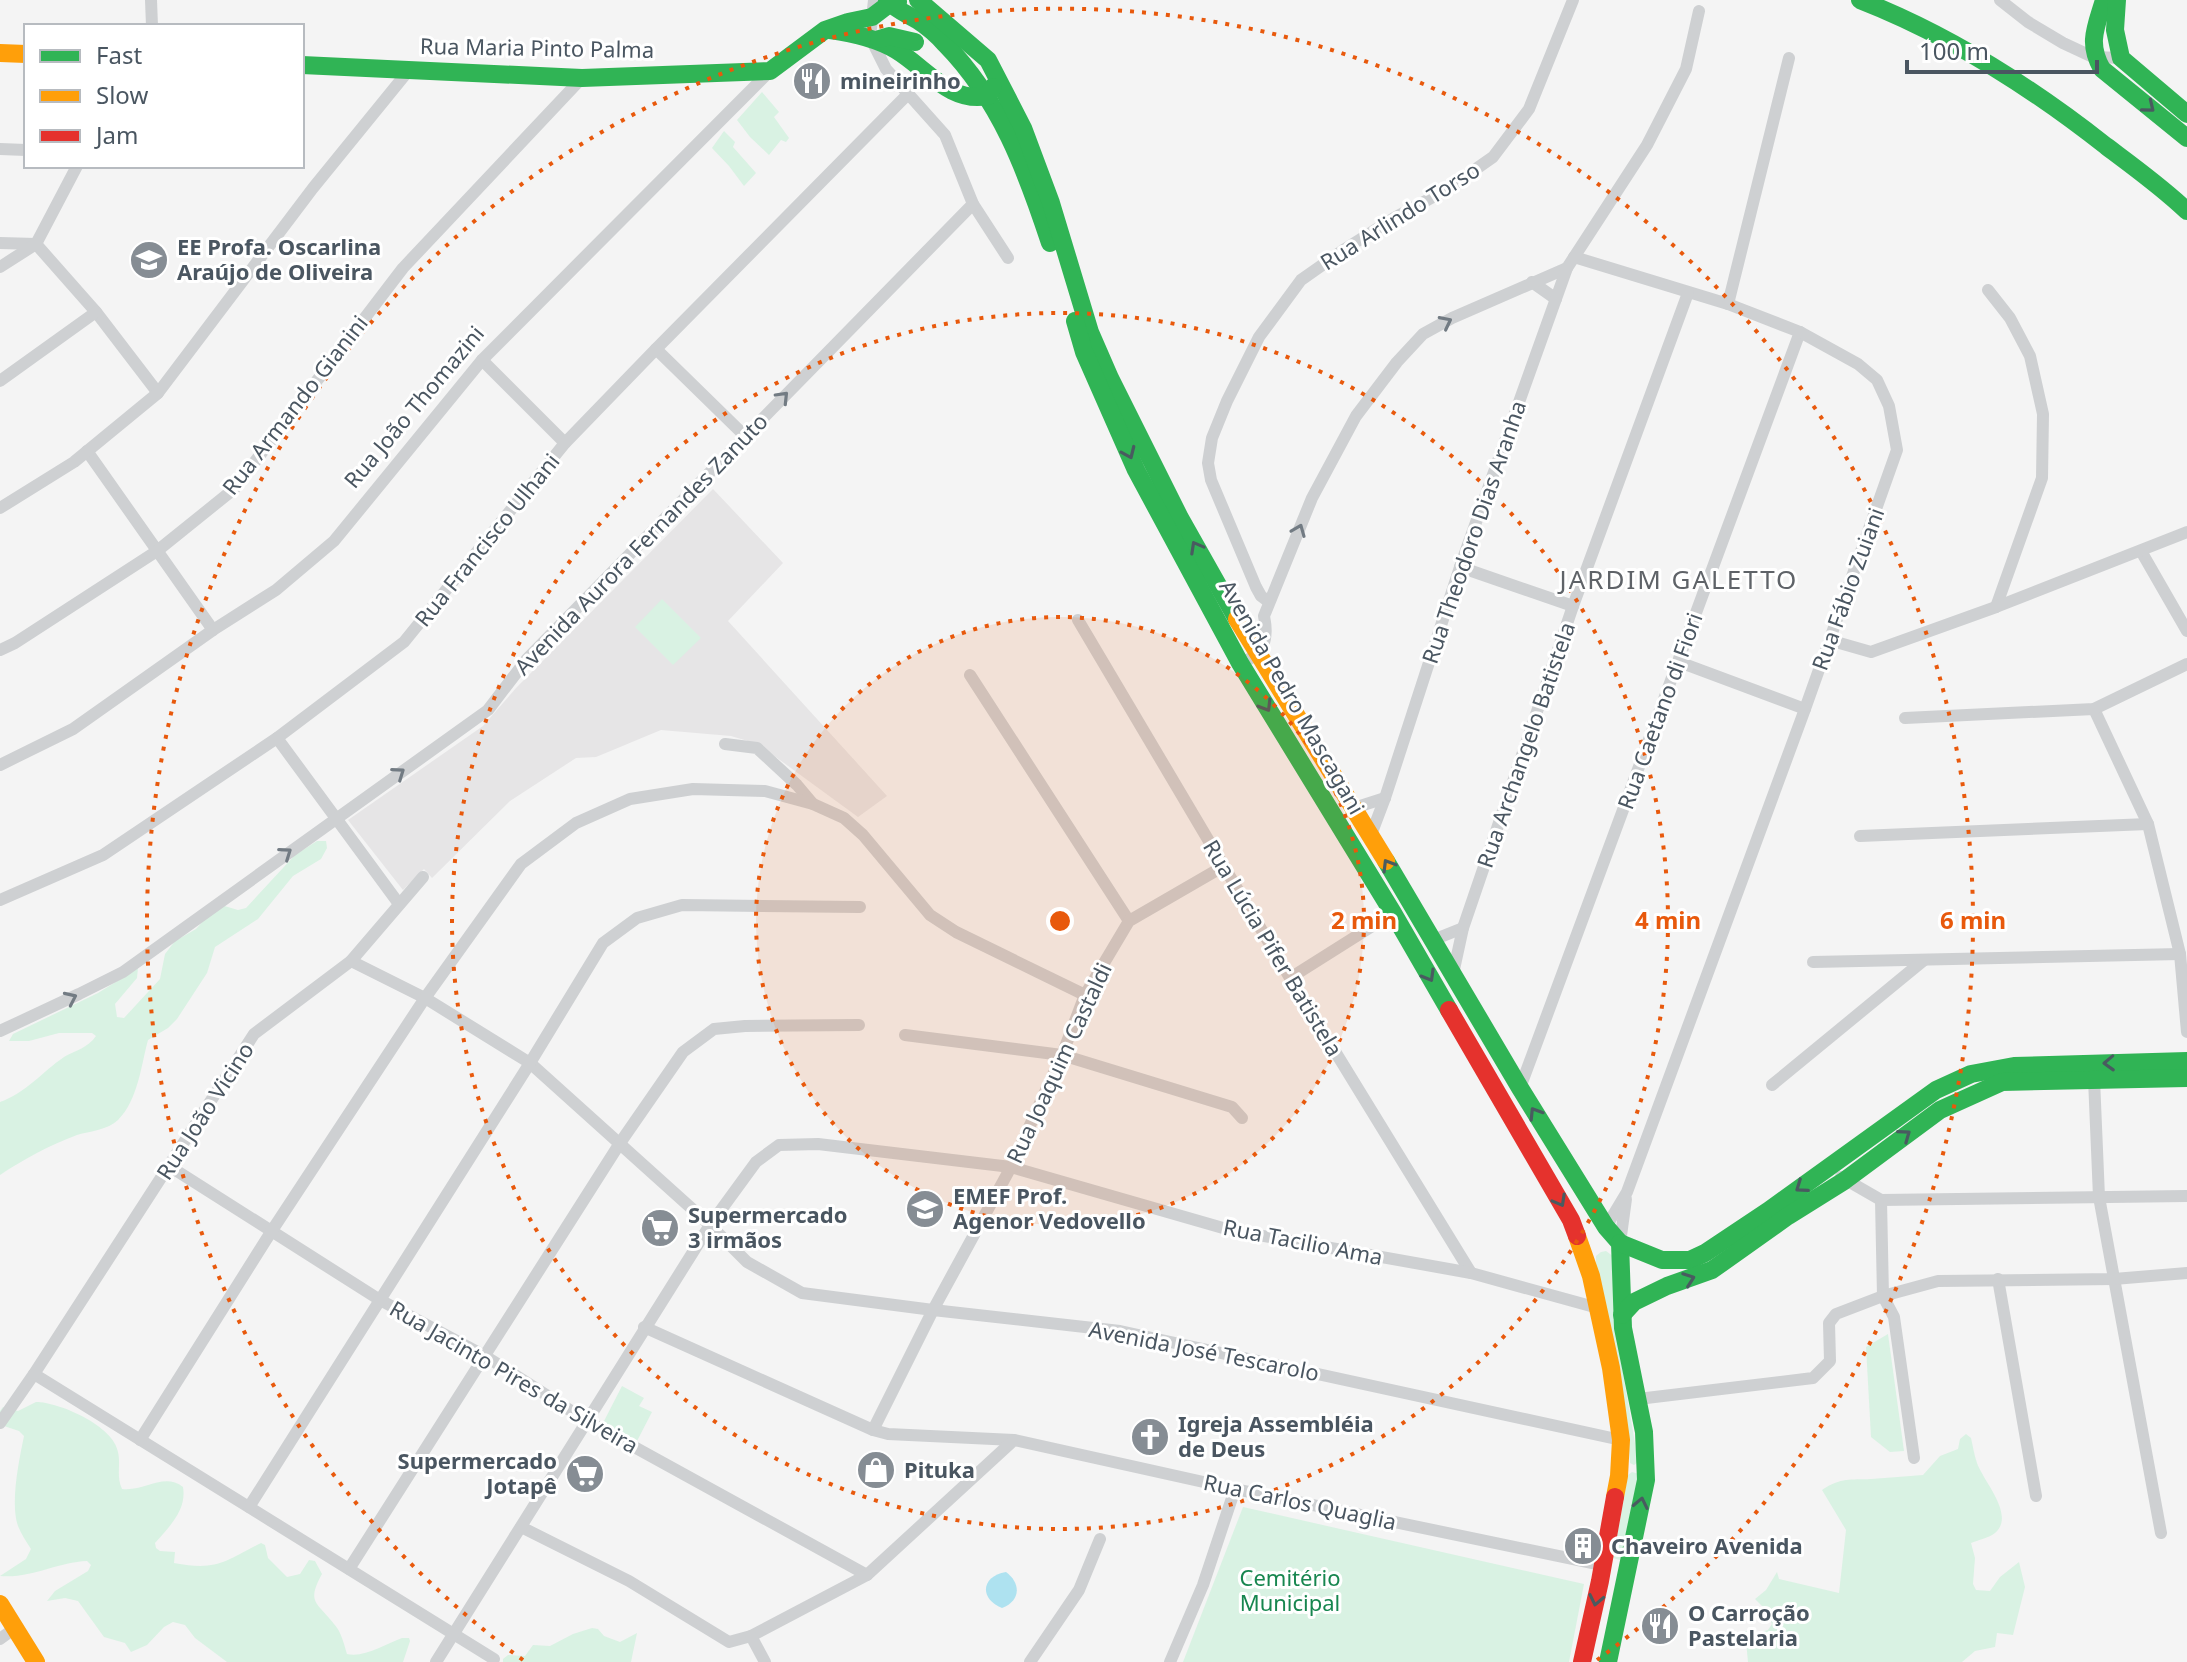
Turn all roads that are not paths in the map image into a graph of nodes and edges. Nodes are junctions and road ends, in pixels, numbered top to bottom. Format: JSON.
{"nodes":[{"id":1,"x":151,"y":0,"type":"edge"},
{"id":2,"x":1573,"y":0,"type":"edge"},
{"id":3,"x":1860,"y":0,"type":"edge"},
{"id":4,"x":2000,"y":0,"type":"edge"},
{"id":5,"x":2104,"y":0,"type":"edge"},
{"id":6,"x":2117,"y":0,"type":"edge"},
{"id":7,"x":921,"y":4,"type":"edge"},
{"id":8,"x":881,"y":5,"type":"edge"},
{"id":9,"x":1699,"y":11,"type":"dead end"},
{"id":10,"x":152,"y":24,"type":"edge"},
{"id":11,"x":825,"y":30,"type":"junction"},
{"id":12,"x":873,"y":39,"type":"junction"},
{"id":13,"x":915,"y":42,"type":"dead end"},
{"id":14,"x":0,"y":53,"type":"edge"},
{"id":15,"x":24,"y":54,"type":"edge"},
{"id":16,"x":2093,"y":57,"type":"junction"},
{"id":17,"x":1789,"y":58,"type":"dead end"},
{"id":18,"x":2121,"y":58,"type":"junction"},
{"id":19,"x":304,"y":65,"type":"edge"},
{"id":20,"x":409,"y":70,"type":"junction"},
{"id":21,"x":770,"y":71,"type":"junction"},
{"id":22,"x":997,"y":77,"type":"junction"},
{"id":23,"x":582,"y":78,"type":"junction"},
{"id":24,"x":908,"y":94,"type":"junction"},
{"id":25,"x":988,"y":96,"type":"junction"},
{"id":26,"x":2187,"y":114,"type":"edge"},
{"id":27,"x":2187,"y":138,"type":"edge"},
{"id":28,"x":0,"y":149,"type":"edge"},
{"id":29,"x":24,"y":150,"type":"edge"},
{"id":30,"x":76,"y":168,"type":"edge"},
{"id":31,"x":973,"y":204,"type":"junction"},
{"id":32,"x":2187,"y":211,"type":"edge"},
{"id":33,"x":0,"y":243,"type":"edge"},
{"id":34,"x":36,"y":244,"type":"junction"},
{"id":35,"x":1008,"y":258,"type":"dead end"},
{"id":36,"x":1571,"y":263,"type":"junction"},
{"id":37,"x":0,"y":267,"type":"edge"},
{"id":38,"x":1532,"y":282,"type":"junction"},
{"id":39,"x":1988,"y":290,"type":"dead end"},
{"id":40,"x":1688,"y":293,"type":"junction"},
{"id":41,"x":1556,"y":299,"type":"junction"},
{"id":42,"x":1728,"y":304,"type":"junction"},
{"id":43,"x":96,"y":312,"type":"junction"},
{"id":44,"x":1800,"y":332,"type":"junction"},
{"id":45,"x":656,"y":349,"type":"junction"},
{"id":46,"x":482,"y":360,"type":"junction"},
{"id":47,"x":0,"y":381,"type":"edge"},
{"id":48,"x":158,"y":393,"type":"junction"},
{"id":49,"x":745,"y":436,"type":"junction"},
{"id":50,"x":565,"y":443,"type":"junction"},
{"id":51,"x":87,"y":451,"type":"junction"},
{"id":52,"x":0,"y":508,"type":"edge"},
{"id":53,"x":2187,"y":532,"type":"edge"},
{"id":54,"x":157,"y":551,"type":"junction"},
{"id":55,"x":2141,"y":551,"type":"junction"},
{"id":56,"x":1460,"y":567,"type":"junction"},
{"id":57,"x":1269,"y":602,"type":"junction"},
{"id":58,"x":1573,"y":606,"type":"junction"},
{"id":59,"x":1996,"y":607,"type":"junction"},
{"id":60,"x":1245,"y":619,"type":"junction"},
{"id":61,"x":1078,"y":620,"type":"dead end"},
{"id":62,"x":213,"y":630,"type":"junction"},
{"id":63,"x":2187,"y":631,"type":"edge"},
{"id":64,"x":1829,"y":640,"type":"junction"},
{"id":65,"x":0,"y":650,"type":"edge"},
{"id":66,"x":1259,"y":652,"type":"junction"},
{"id":67,"x":1679,"y":662,"type":"junction"},
{"id":68,"x":1240,"y":663,"type":"junction"},
{"id":69,"x":2187,"y":664,"type":"edge"},
{"id":70,"x":970,"y":675,"type":"dead end"},
{"id":71,"x":1805,"y":709,"type":"junction"},
{"id":72,"x":2094,"y":709,"type":"junction"},
{"id":73,"x":1905,"y":718,"type":"dead end"},
{"id":74,"x":277,"y":738,"type":"junction"},
{"id":75,"x":725,"y":744,"type":"dead end"},
{"id":76,"x":0,"y":765,"type":"edge"},
{"id":77,"x":1385,"y":798,"type":"junction"},
{"id":78,"x":813,"y":804,"type":"junction"},
{"id":79,"x":1354,"y":808,"type":"junction"},
{"id":80,"x":336,"y":818,"type":"junction"},
{"id":81,"x":2148,"y":824,"type":"junction"},
{"id":82,"x":1371,"y":835,"type":"junction"},
{"id":83,"x":1860,"y":836,"type":"dead end"},
{"id":84,"x":1224,"y":866,"type":"junction"},
{"id":85,"x":423,"y":877,"type":"dead end"},
{"id":86,"x":0,"y":900,"type":"edge"},
{"id":87,"x":399,"y":904,"type":"junction"},
{"id":88,"x":860,"y":907,"type":"dead end"},
{"id":89,"x":1393,"y":913,"type":"junction"},
{"id":90,"x":1129,"y":921,"type":"junction"},
{"id":91,"x":1463,"y":928,"type":"junction"},
{"id":92,"x":1433,"y":940,"type":"junction"},
{"id":93,"x":2180,"y":954,"type":"junction"},
{"id":94,"x":1924,"y":960,"type":"junction"},
{"id":95,"x":351,"y":961,"type":"junction"},
{"id":96,"x":1813,"y":962,"type":"dead end"},
{"id":97,"x":1453,"y":974,"type":"junction"},
{"id":98,"x":1290,"y":978,"type":"junction"},
{"id":99,"x":1085,"y":995,"type":"junction"},
{"id":100,"x":425,"y":998,"type":"junction"},
{"id":101,"x":859,"y":1025,"type":"dead end"},
{"id":102,"x":0,"y":1031,"type":"edge"},
{"id":103,"x":2187,"y":1032,"type":"edge"},
{"id":104,"x":905,"y":1035,"type":"dead end"},
{"id":105,"x":1062,"y":1055,"type":"junction"},
{"id":106,"x":2187,"y":1061,"type":"edge"},
{"id":107,"x":530,"y":1063,"type":"junction"},
{"id":108,"x":2151,"y":1070,"type":"junction"},
{"id":109,"x":2187,"y":1078,"type":"edge"},
{"id":110,"x":2094,"y":1079,"type":"junction"},
{"id":111,"x":1772,"y":1085,"type":"dead end"},
{"id":112,"x":1520,"y":1088,"type":"junction"},
{"id":113,"x":1242,"y":1118,"type":"dead end"},
{"id":114,"x":620,"y":1143,"type":"junction"},
{"id":115,"x":169,"y":1166,"type":"junction"},
{"id":116,"x":1831,"y":1166,"type":"junction"},
{"id":117,"x":1011,"y":1167,"type":"junction"},
{"id":118,"x":1844,"y":1181,"type":"junction"},
{"id":119,"x":1627,"y":1192,"type":"junction"},
{"id":120,"x":2187,"y":1196,"type":"edge"},
{"id":121,"x":2099,"y":1197,"type":"junction"},
{"id":122,"x":1881,"y":1200,"type":"junction"},
{"id":123,"x":710,"y":1225,"type":"junction"},
{"id":124,"x":1606,"y":1227,"type":"junction"},
{"id":125,"x":271,"y":1232,"type":"junction"},
{"id":126,"x":1620,"y":1243,"type":"junction"},
{"id":127,"x":1471,"y":1273,"type":"junction"},
{"id":128,"x":2187,"y":1273,"type":"edge"},
{"id":129,"x":1591,"y":1276,"type":"junction"},
{"id":130,"x":1998,"y":1279,"type":"junction"},
{"id":131,"x":2114,"y":1279,"type":"junction"},
{"id":132,"x":1883,"y":1296,"type":"junction"},
{"id":133,"x":380,"y":1300,"type":"junction"},
{"id":134,"x":1598,"y":1308,"type":"junction"},
{"id":135,"x":933,"y":1310,"type":"junction"},
{"id":136,"x":1622,"y":1315,"type":"junction"},
{"id":137,"x":644,"y":1327,"type":"junction"},
{"id":138,"x":485,"y":1356,"type":"junction"},
{"id":139,"x":34,"y":1374,"type":"junction"},
{"id":140,"x":1638,"y":1399,"type":"junction"},
{"id":141,"x":587,"y":1421,"type":"junction"},
{"id":142,"x":0,"y":1423,"type":"edge"},
{"id":143,"x":873,"y":1430,"type":"junction"},
{"id":144,"x":140,"y":1440,"type":"junction"},
{"id":145,"x":1014,"y":1440,"type":"junction"},
{"id":146,"x":1621,"y":1440,"type":"junction"},
{"id":147,"x":1914,"y":1458,"type":"dead end"},
{"id":148,"x":1235,"y":1489,"type":"junction"},
{"id":149,"x":2036,"y":1496,"type":"dead end"},
{"id":150,"x":249,"y":1507,"type":"junction"},
{"id":151,"x":521,"y":1527,"type":"junction"},
{"id":152,"x":2161,"y":1533,"type":"dead end"},
{"id":153,"x":1100,"y":1539,"type":"dead end"},
{"id":154,"x":1602,"y":1565,"type":"junction"},
{"id":155,"x":349,"y":1569,"type":"junction"},
{"id":156,"x":867,"y":1575,"type":"junction"},
{"id":157,"x":1624,"y":1586,"type":"junction"},
{"id":158,"x":0,"y":1604,"type":"edge"},
{"id":159,"x":7,"y":1634,"type":"edge"},
{"id":160,"x":453,"y":1634,"type":"junction"},
{"id":161,"x":751,"y":1636,"type":"junction"},
{"id":162,"x":1587,"y":1641,"type":"junction"},
{"id":163,"x":1610,"y":1654,"type":"edge"},
{"id":164,"x":494,"y":1659,"type":"dead end"},
{"id":165,"x":36,"y":1662,"type":"edge"},
{"id":166,"x":436,"y":1662,"type":"edge"},
{"id":167,"x":765,"y":1662,"type":"edge"},
{"id":168,"x":1030,"y":1662,"type":"edge"},
{"id":169,"x":1170,"y":1662,"type":"edge"},
{"id":170,"x":1582,"y":1662,"type":"edge"}],
"edges":[{"from":1,"to":10,"type":"street"},
{"from":2,"to":57,"type":"street","name":"Rua Arlindo Torso"},
{"from":3,"to":32,"type":"main road"},
{"from":4,"to":16,"type":"street"},
{"from":5,"to":16,"type":"main road"},
{"from":6,"to":18,"type":"main road"},
{"from":7,"to":8,"type":"main road"},
{"from":7,"to":22,"type":"main road","name":"Avenida Pedro Mascagani"},
{"from":8,"to":11,"type":"main road"},
{"from":8,"to":12,"type":"street"},
{"from":8,"to":25,"type":"main road","name":"Avenida Pedro Mascagani"},
{"from":9,"to":36,"type":"street","name":"Rua Theodoro Dias Aranha"},
{"from":11,"to":12,"type":"main road"},
{"from":11,"to":21,"type":"main road","name":"Rua João Thomazini"},
{"from":12,"to":13,"type":"main road"},
{"from":12,"to":24,"type":"street"},
{"from":12,"to":25,"type":"main road"},
{"from":14,"to":15,"type":"main road"},
{"from":16,"to":18,"type":"street"},
{"from":16,"to":27,"type":"main road","one_way":true},
{"from":17,"to":42,"type":"street"},
{"from":18,"to":26,"type":"main road"},
{"from":19,"to":20,"type":"main road","name":"Rua Maria Pinto Palma"},
{"from":20,"to":23,"type":"main road","name":"Rua Maria Pinto Palma"},
{"from":20,"to":48,"type":"street"},
{"from":21,"to":23,"type":"main road","name":"Rua Maria Pinto Palma"},
{"from":21,"to":46,"type":"street","name":"Rua João Thomazini"},
{"from":22,"to":25,"type":"main road"},
{"from":60,"to":22,"type":"main road","name":"Avenida Pedro Mascagani","one_way":true},
{"from":23,"to":54,"type":"street","name":"Rua Armando Gianini"},
{"from":24,"to":31,"type":"street"},
{"from":24,"to":45,"type":"street","name":"Rua Francisco Ulhani"},
{"from":25,"to":60,"type":"main road","name":"Avenida Pedro Mascagani","one_way":true},
{"from":28,"to":29,"type":"street"},
{"from":30,"to":34,"type":"street"},
{"from":31,"to":35,"type":"street"},
{"from":49,"to":31,"type":"street","name":"Avenida Aurora Fernandes Zanuto","one_way":true},
{"from":33,"to":34,"type":"street"},
{"from":34,"to":37,"type":"street"},
{"from":34,"to":43,"type":"street"},
{"from":36,"to":38,"type":"street"},
{"from":36,"to":40,"type":"street","name":"Rua Fábio Zuiani"},
{"from":36,"to":41,"type":"street","name":"Rua Theodoro Dias Aranha"},
{"from":38,"to":41,"type":"street"},
{"from":57,"to":38,"type":"street","one_way":true},
{"from":39,"to":59,"type":"street"},
{"from":40,"to":42,"type":"street","name":"Rua Fábio Zuiani"},
{"from":40,"to":58,"type":"street","name":"Rua Archangelo Batistela"},
{"from":41,"to":56,"type":"street","name":"Rua Theodoro Dias Aranha"},
{"from":42,"to":44,"type":"street","name":"Rua Fábio Zuiani"},
{"from":43,"to":47,"type":"street"},
{"from":43,"to":48,"type":"street"},
{"from":44,"to":64,"type":"street","name":"Rua Fábio Zuiani"},
{"from":44,"to":67,"type":"street","name":"Rua Caetano di Fiori"},
{"from":45,"to":49,"type":"street"},
{"from":45,"to":50,"type":"street","name":"Rua Francisco Ulhani"},
{"from":46,"to":50,"type":"street"},
{"from":46,"to":62,"type":"street","name":"Rua João Thomazini"},
{"from":48,"to":51,"type":"street"},
{"from":80,"to":49,"type":"street","name":"Avenida Aurora Fernandes Zanuto","one_way":true},
{"from":50,"to":74,"type":"street","name":"Rua Francisco Ulhani"},
{"from":51,"to":52,"type":"street"},
{"from":51,"to":54,"type":"street"},
{"from":53,"to":55,"type":"street"},
{"from":54,"to":62,"type":"street"},
{"from":54,"to":65,"type":"street","name":"Rua Armando Gianini"},
{"from":55,"to":59,"type":"street"},
{"from":55,"to":63,"type":"street"},
{"from":56,"to":58,"type":"street"},
{"from":56,"to":77,"type":"street","name":"Rua Theodoro Dias Aranha"},
{"from":57,"to":60,"type":"street"},
{"from":58,"to":91,"type":"street","name":"Rua Archangelo Batistela"},
{"from":59,"to":64,"type":"street"},
{"from":60,"to":66,"type":"main road","name":"Avenida Pedro Mascagani"},
{"from":60,"to":66,"type":"street"},
{"from":60,"to":68,"type":"main road","name":"Avenida Pedro Mascagani"},
{"from":61,"to":84,"type":"street","name":"Rua Lúcia Pifer Batistela"},
{"from":62,"to":76,"type":"street","name":"Rua João Thomazini"},
{"from":64,"to":71,"type":"street","name":"Rua Fábio Zuiani"},
{"from":66,"to":68,"type":"street"},
{"from":66,"to":79,"type":"main road","name":"Avenida Pedro Mascagani"},
{"from":67,"to":71,"type":"street"},
{"from":67,"to":112,"type":"street","name":"Rua Caetano di Fiori"},
{"from":68,"to":89,"type":"main road","name":"Avenida Pedro Mascagani","one_way":true},
{"from":69,"to":72,"type":"street"},
{"from":70,"to":90,"type":"street"},
{"from":71,"to":119,"type":"street","name":"Rua Fábio Zuiani"},
{"from":72,"to":73,"type":"street"},
{"from":72,"to":81,"type":"street"},
{"from":74,"to":80,"type":"street"},
{"from":74,"to":86,"type":"street","name":"Rua Francisco Ulhani"},
{"from":75,"to":78,"type":"street"},
{"from":77,"to":79,"type":"street"},
{"from":77,"to":82,"type":"street","name":"Rua Theodoro Dias Aranha"},
{"from":78,"to":99,"type":"street"},
{"from":78,"to":100,"type":"street"},
{"from":79,"to":82,"type":"main road","name":"Avenida Pedro Mascagani"},
{"from":80,"to":87,"type":"street"},
{"from":102,"to":80,"type":"street","name":"Avenida Aurora Fernandes Zanuto","one_way":true},
{"from":81,"to":83,"type":"street"},
{"from":81,"to":93,"type":"street"},
{"from":92,"to":82,"type":"main road","name":"Avenida Pedro Mascagani","one_way":true},
{"from":84,"to":90,"type":"street","name":"Rua Joaquim Castaldi"},
{"from":84,"to":98,"type":"street","name":"Rua Lúcia Pifer Batistela"},
{"from":85,"to":87,"type":"street","name":"Rua João Vicino"},
{"from":87,"to":95,"type":"street","name":"Rua João Vicino"},
{"from":88,"to":107,"type":"street"},
{"from":89,"to":98,"type":"street"},
{"from":89,"to":129,"type":"main road","name":"Avenida Pedro Mascagani","one_way":true},
{"from":90,"to":99,"type":"street","name":"Rua Joaquim Castaldi"},
{"from":91,"to":92,"type":"street"},
{"from":91,"to":97,"type":"street","name":"Rua Archangelo Batistela"},
{"from":92,"to":97,"type":"main road","name":"Avenida Pedro Mascagani"},
{"from":93,"to":94,"type":"street"},
{"from":93,"to":103,"type":"street"},
{"from":94,"to":96,"type":"street"},
{"from":94,"to":111,"type":"street"},
{"from":95,"to":100,"type":"street"},
{"from":95,"to":115,"type":"street","name":"Rua João Vicino"},
{"from":97,"to":112,"type":"main road","name":"Avenida Pedro Mascagani"},
{"from":98,"to":127,"type":"street","name":"Rua Lúcia Pifer Batistela"},
{"from":99,"to":105,"type":"street","name":"Rua Joaquim Castaldi"},
{"from":100,"to":107,"type":"street"},
{"from":100,"to":125,"type":"street"},
{"from":101,"to":114,"type":"street"},
{"from":104,"to":105,"type":"street"},
{"from":105,"to":113,"type":"street"},
{"from":105,"to":117,"type":"street","name":"Rua Joaquim Castaldi"},
{"from":106,"to":108,"type":"main road"},
{"from":107,"to":114,"type":"street"},
{"from":107,"to":133,"type":"street"},
{"from":108,"to":109,"type":"main road"},
{"from":108,"to":110,"type":"main road"},
{"from":108,"to":116,"type":"main road","one_way":true},
{"from":118,"to":110,"type":"main road","one_way":true},
{"from":110,"to":121,"type":"street"},
{"from":124,"to":112,"type":"main road","name":"Avenida Pedro Mascagani","one_way":true},
{"from":114,"to":123,"type":"street"},
{"from":114,"to":138,"type":"street"},
{"from":115,"to":125,"type":"street","name":"Rua Jacinto Pires da Silveira"},
{"from":115,"to":139,"type":"street","name":"Rua João Vicino"},
{"from":116,"to":118,"type":"street"},
{"from":116,"to":126,"type":"main road","one_way":true},
{"from":117,"to":123,"type":"street","name":"Rua Tacilio Ama"},
{"from":117,"to":127,"type":"street","name":"Rua Tacilio Ama"},
{"from":117,"to":135,"type":"street","name":"Rua Joaquim Castaldi"},
{"from":118,"to":122,"type":"street"},
{"from":136,"to":118,"type":"main road","one_way":true},
{"from":119,"to":124,"type":"street","name":"Rua Fábio Zuiani"},
{"from":119,"to":126,"type":"street","name":"Rua Fábio Zuiani"},
{"from":120,"to":121,"type":"street"},
{"from":121,"to":122,"type":"street"},
{"from":121,"to":131,"type":"street"},
{"from":122,"to":132,"type":"street"},
{"from":123,"to":135,"type":"street","name":"Avenida José Tescarolo"},
{"from":123,"to":137,"type":"street","name":"Rua Tacilio Ama"},
{"from":124,"to":126,"type":"main road","name":"Avenida Pedro Mascagani"},
{"from":124,"to":129,"type":"main road"},
{"from":125,"to":133,"type":"street","name":"Rua Jacinto Pires da Silveira"},
{"from":125,"to":144,"type":"street"},
{"from":126,"to":136,"type":"main road"},
{"from":127,"to":134,"type":"street","name":"Rua Tacilio Ama"},
{"from":128,"to":131,"type":"street"},
{"from":129,"to":134,"type":"main road","name":"Avenida Pedro Mascagani"},
{"from":130,"to":131,"type":"street"},
{"from":130,"to":132,"type":"street"},
{"from":130,"to":149,"type":"street"},
{"from":131,"to":152,"type":"street"},
{"from":132,"to":140,"type":"street"},
{"from":132,"to":147,"type":"street"},
{"from":133,"to":138,"type":"street","name":"Rua Jacinto Pires da Silveira"},
{"from":133,"to":150,"type":"street"},
{"from":134,"to":146,"type":"main road","name":"Avenida Pedro Mascagani"},
{"from":135,"to":143,"type":"street","name":"Rua Joaquim Castaldi"},
{"from":135,"to":146,"type":"street","name":"Avenida José Tescarolo"},
{"from":136,"to":140,"type":"main road"},
{"from":137,"to":141,"type":"street","name":"Rua Tacilio Ama"},
{"from":137,"to":143,"type":"street","name":"Rua Carlos Quaglia"},
{"from":138,"to":141,"type":"street","name":"Rua Jacinto Pires da Silveira"},
{"from":138,"to":155,"type":"street"},
{"from":139,"to":142,"type":"street","name":"Rua João Vicino"},
{"from":139,"to":144,"type":"street"},
{"from":157,"to":140,"type":"main road","one_way":true},
{"from":141,"to":151,"type":"street","name":"Rua Tacilio Ama"},
{"from":141,"to":156,"type":"street","name":"Rua Jacinto Pires da Silveira"},
{"from":143,"to":145,"type":"street","name":"Rua Carlos Quaglia"},
{"from":144,"to":150,"type":"street"},
{"from":145,"to":148,"type":"street","name":"Rua Carlos Quaglia"},
{"from":145,"to":156,"type":"street"},
{"from":146,"to":154,"type":"main road","name":"Avenida Pedro Mascagani"},
{"from":148,"to":154,"type":"street","name":"Rua Carlos Quaglia"},
{"from":148,"to":169,"type":"street"},
{"from":150,"to":155,"type":"street"},
{"from":151,"to":160,"type":"street","name":"Rua Tacilio Ama"},
{"from":151,"to":161,"type":"street"},
{"from":153,"to":168,"type":"street"},
{"from":154,"to":157,"type":"main road"},
{"from":154,"to":162,"type":"main road","name":"Avenida Pedro Mascagani","one_way":true},
{"from":155,"to":160,"type":"street"},
{"from":156,"to":161,"type":"street"},
{"from":157,"to":163,"type":"main road"},
{"from":158,"to":159,"type":"main road"},
{"from":159,"to":165,"type":"main road"},
{"from":160,"to":164,"type":"street"},
{"from":160,"to":166,"type":"street","name":"Rua Tacilio Ama"},
{"from":161,"to":167,"type":"street"},
{"from":162,"to":163,"type":"main road"},
{"from":162,"to":170,"type":"main road","name":"Avenida Pedro Mascagani"}]}
